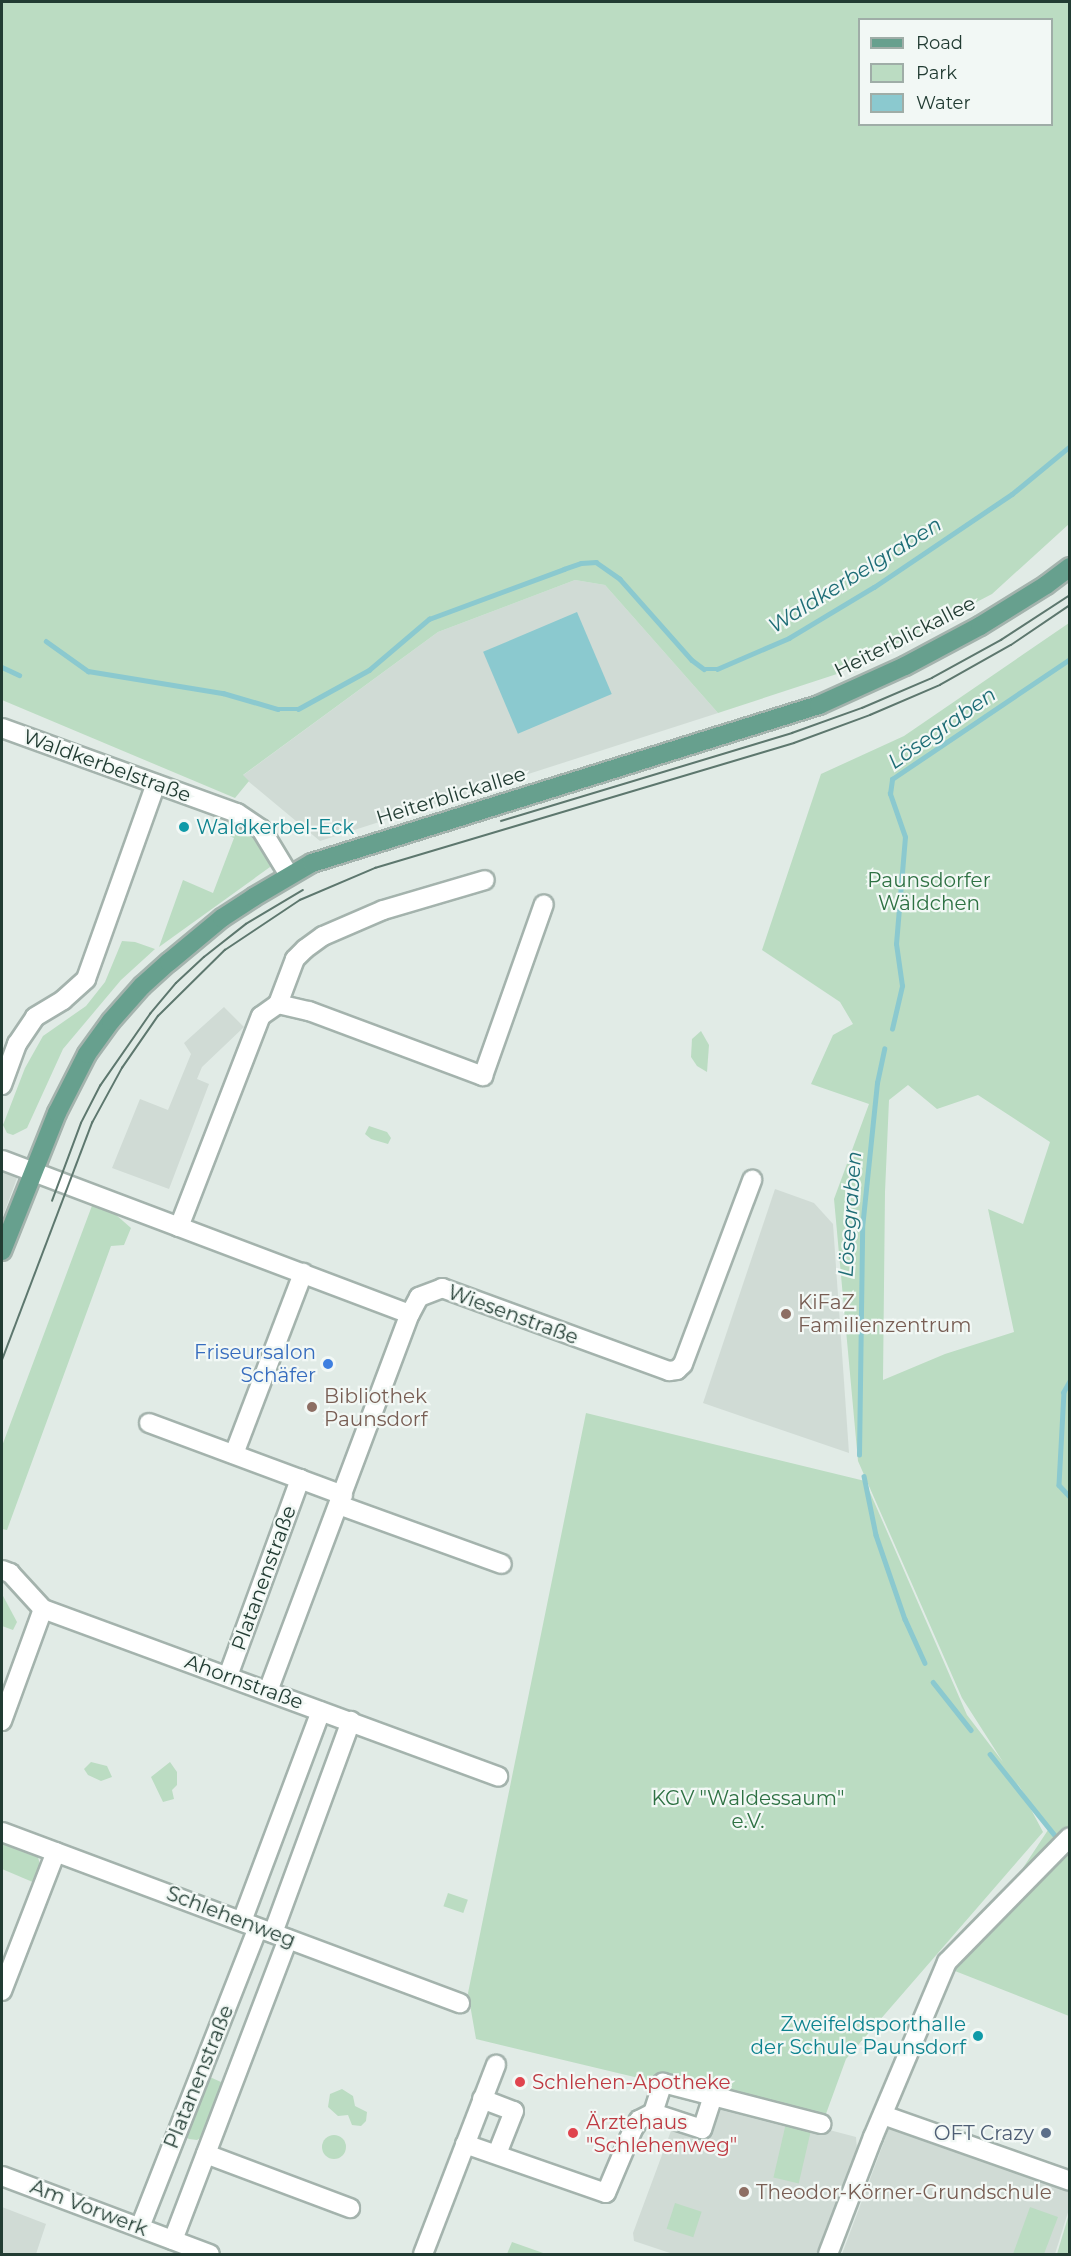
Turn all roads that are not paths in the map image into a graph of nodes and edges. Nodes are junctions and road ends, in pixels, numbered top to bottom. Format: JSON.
{"nodes":[{"id":1,"x":1070,"y":567,"type":"edge"},
{"id":2,"x":2,"y":728,"type":"edge"},
{"id":3,"x":156,"y":784,"type":"junction"},
{"id":4,"x":289,"y":875,"type":"junction"},
{"id":5,"x":485,"y":880,"type":"dead end"},
{"id":6,"x":544,"y":904,"type":"dead end"},
{"id":7,"x":278,"y":1004,"type":"junction"},
{"id":8,"x":2,"y":1085,"type":"edge"},
{"id":9,"x":2,"y":1160,"type":"edge"},
{"id":10,"x":32,"y":1171,"type":"junction"},
{"id":11,"x":752,"y":1180,"type":"dead end"},
{"id":12,"x":179,"y":1227,"type":"junction"},
{"id":13,"x":2,"y":1251,"type":"edge"},
{"id":14,"x":303,"y":1274,"type":"junction"},
{"id":15,"x":410,"y":1314,"type":"junction"},
{"id":16,"x":149,"y":1423,"type":"dead end"},
{"id":17,"x":234,"y":1454,"type":"junction"},
{"id":18,"x":300,"y":1479,"type":"junction"},
{"id":19,"x":341,"y":1500,"type":"junction"},
{"id":20,"x":502,"y":1564,"type":"dead end"},
{"id":21,"x":2,"y":1570,"type":"edge"},
{"id":22,"x":43,"y":1609,"type":"junction"},
{"id":23,"x":228,"y":1676,"type":"junction"},
{"id":24,"x":268,"y":1691,"type":"junction"},
{"id":25,"x":321,"y":1711,"type":"junction"},
{"id":26,"x":2,"y":1721,"type":"edge"},
{"id":27,"x":351,"y":1721,"type":"junction"},
{"id":28,"x":498,"y":1776,"type":"dead end"},
{"id":29,"x":2,"y":1832,"type":"edge"},
{"id":30,"x":1070,"y":1837,"type":"edge"},
{"id":31,"x":56,"y":1852,"type":"junction"},
{"id":32,"x":265,"y":1930,"type":"junction"},
{"id":33,"x":2,"y":1991,"type":"edge"},
{"id":34,"x":460,"y":2003,"type":"dead end"},
{"id":35,"x":496,"y":2065,"type":"dead end"},
{"id":36,"x":713,"y":2096,"type":"junction"},
{"id":37,"x":482,"y":2099,"type":"junction"},
{"id":38,"x":653,"y":2113,"type":"junction"},
{"id":39,"x":883,"y":2115,"type":"junction"},
{"id":40,"x":821,"y":2124,"type":"dead end"},
{"id":41,"x":465,"y":2144,"type":"junction"},
{"id":42,"x":206,"y":2154,"type":"junction"},
{"id":43,"x":497,"y":2154,"type":"junction"},
{"id":44,"x":2,"y":2176,"type":"edge"},
{"id":45,"x":1070,"y":2181,"type":"edge"},
{"id":46,"x":350,"y":2208,"type":"dead end"},
{"id":47,"x":140,"y":2227,"type":"junction"},
{"id":48,"x":173,"y":2240,"type":"junction"},
{"id":49,"x":210,"y":2254,"type":"edge"},
{"id":50,"x":423,"y":2254,"type":"edge"},
{"id":51,"x":828,"y":2254,"type":"edge"}],
"edges":[{"from":1,"to":4,"type":"main road","name":"Heiterblickallee"},
{"from":2,"to":3,"type":"street","name":"Waldkerbelstraße"},
{"from":3,"to":4,"type":"street","name":"Waldkerbelstraße"},
{"from":3,"to":8,"type":"street"},
{"from":4,"to":10,"type":"main road","name":"Heiterblickallee"},
{"from":5,"to":7,"type":"street"},
{"from":6,"to":7,"type":"street"},
{"from":7,"to":12,"type":"street"},
{"from":9,"to":10,"type":"street"},
{"from":10,"to":12,"type":"street"},
{"from":10,"to":13,"type":"main road","name":"Heiterblickallee"},
{"from":11,"to":15,"type":"street","name":"Wiesenstraße"},
{"from":12,"to":14,"type":"street"},
{"from":14,"to":15,"type":"street"},
{"from":14,"to":17,"type":"street"},
{"from":15,"to":19,"type":"street"},
{"from":16,"to":17,"type":"street","name":"Platanenstraße"},
{"from":17,"to":18,"type":"street","name":"Platanenstraße"},
{"from":18,"to":19,"type":"street","name":"Platanenstraße"},
{"from":18,"to":23,"type":"street","name":"Platanenstraße"},
{"from":19,"to":20,"type":"street","name":"Platanenstraße"},
{"from":19,"to":24,"type":"street"},
{"from":21,"to":22,"type":"street","name":"Ahornstraße"},
{"from":22,"to":23,"type":"street","name":"Ahornstraße"},
{"from":22,"to":26,"type":"street"},
{"from":23,"to":24,"type":"street","name":"Ahornstraße"},
{"from":24,"to":25,"type":"street","name":"Ahornstraße"},
{"from":25,"to":27,"type":"street","name":"Ahornstraße"},
{"from":25,"to":32,"type":"street","name":"Platanenstraße"},
{"from":27,"to":28,"type":"street","name":"Ahornstraße"},
{"from":27,"to":32,"type":"street","name":"Platanenstraße"},
{"from":29,"to":31,"type":"street","name":"Schlehenweg"},
{"from":30,"to":39,"type":"street"},
{"from":31,"to":32,"type":"street","name":"Schlehenweg"},
{"from":31,"to":33,"type":"street"},
{"from":32,"to":34,"type":"street","name":"Schlehenweg"},
{"from":32,"to":42,"type":"street","name":"Platanenstraße"},
{"from":32,"to":47,"type":"street","name":"Platanenstraße"},
{"from":35,"to":37,"type":"street"},
{"from":36,"to":38,"type":"street"},
{"from":36,"to":38,"type":"street"},
{"from":36,"to":40,"type":"street"},
{"from":37,"to":41,"type":"street"},
{"from":37,"to":43,"type":"street"},
{"from":38,"to":43,"type":"street"},
{"from":39,"to":45,"type":"street"},
{"from":39,"to":51,"type":"street"},
{"from":41,"to":43,"type":"street"},
{"from":41,"to":50,"type":"street"},
{"from":42,"to":46,"type":"street","name":"Platanenstraße"},
{"from":42,"to":48,"type":"street","name":"Platanenstraße"},
{"from":44,"to":47,"type":"street","name":"Am Vorwerk"},
{"from":47,"to":48,"type":"street","name":"Am Vorwerk"},
{"from":48,"to":49,"type":"street","name":"Am Vorwerk"}]}
